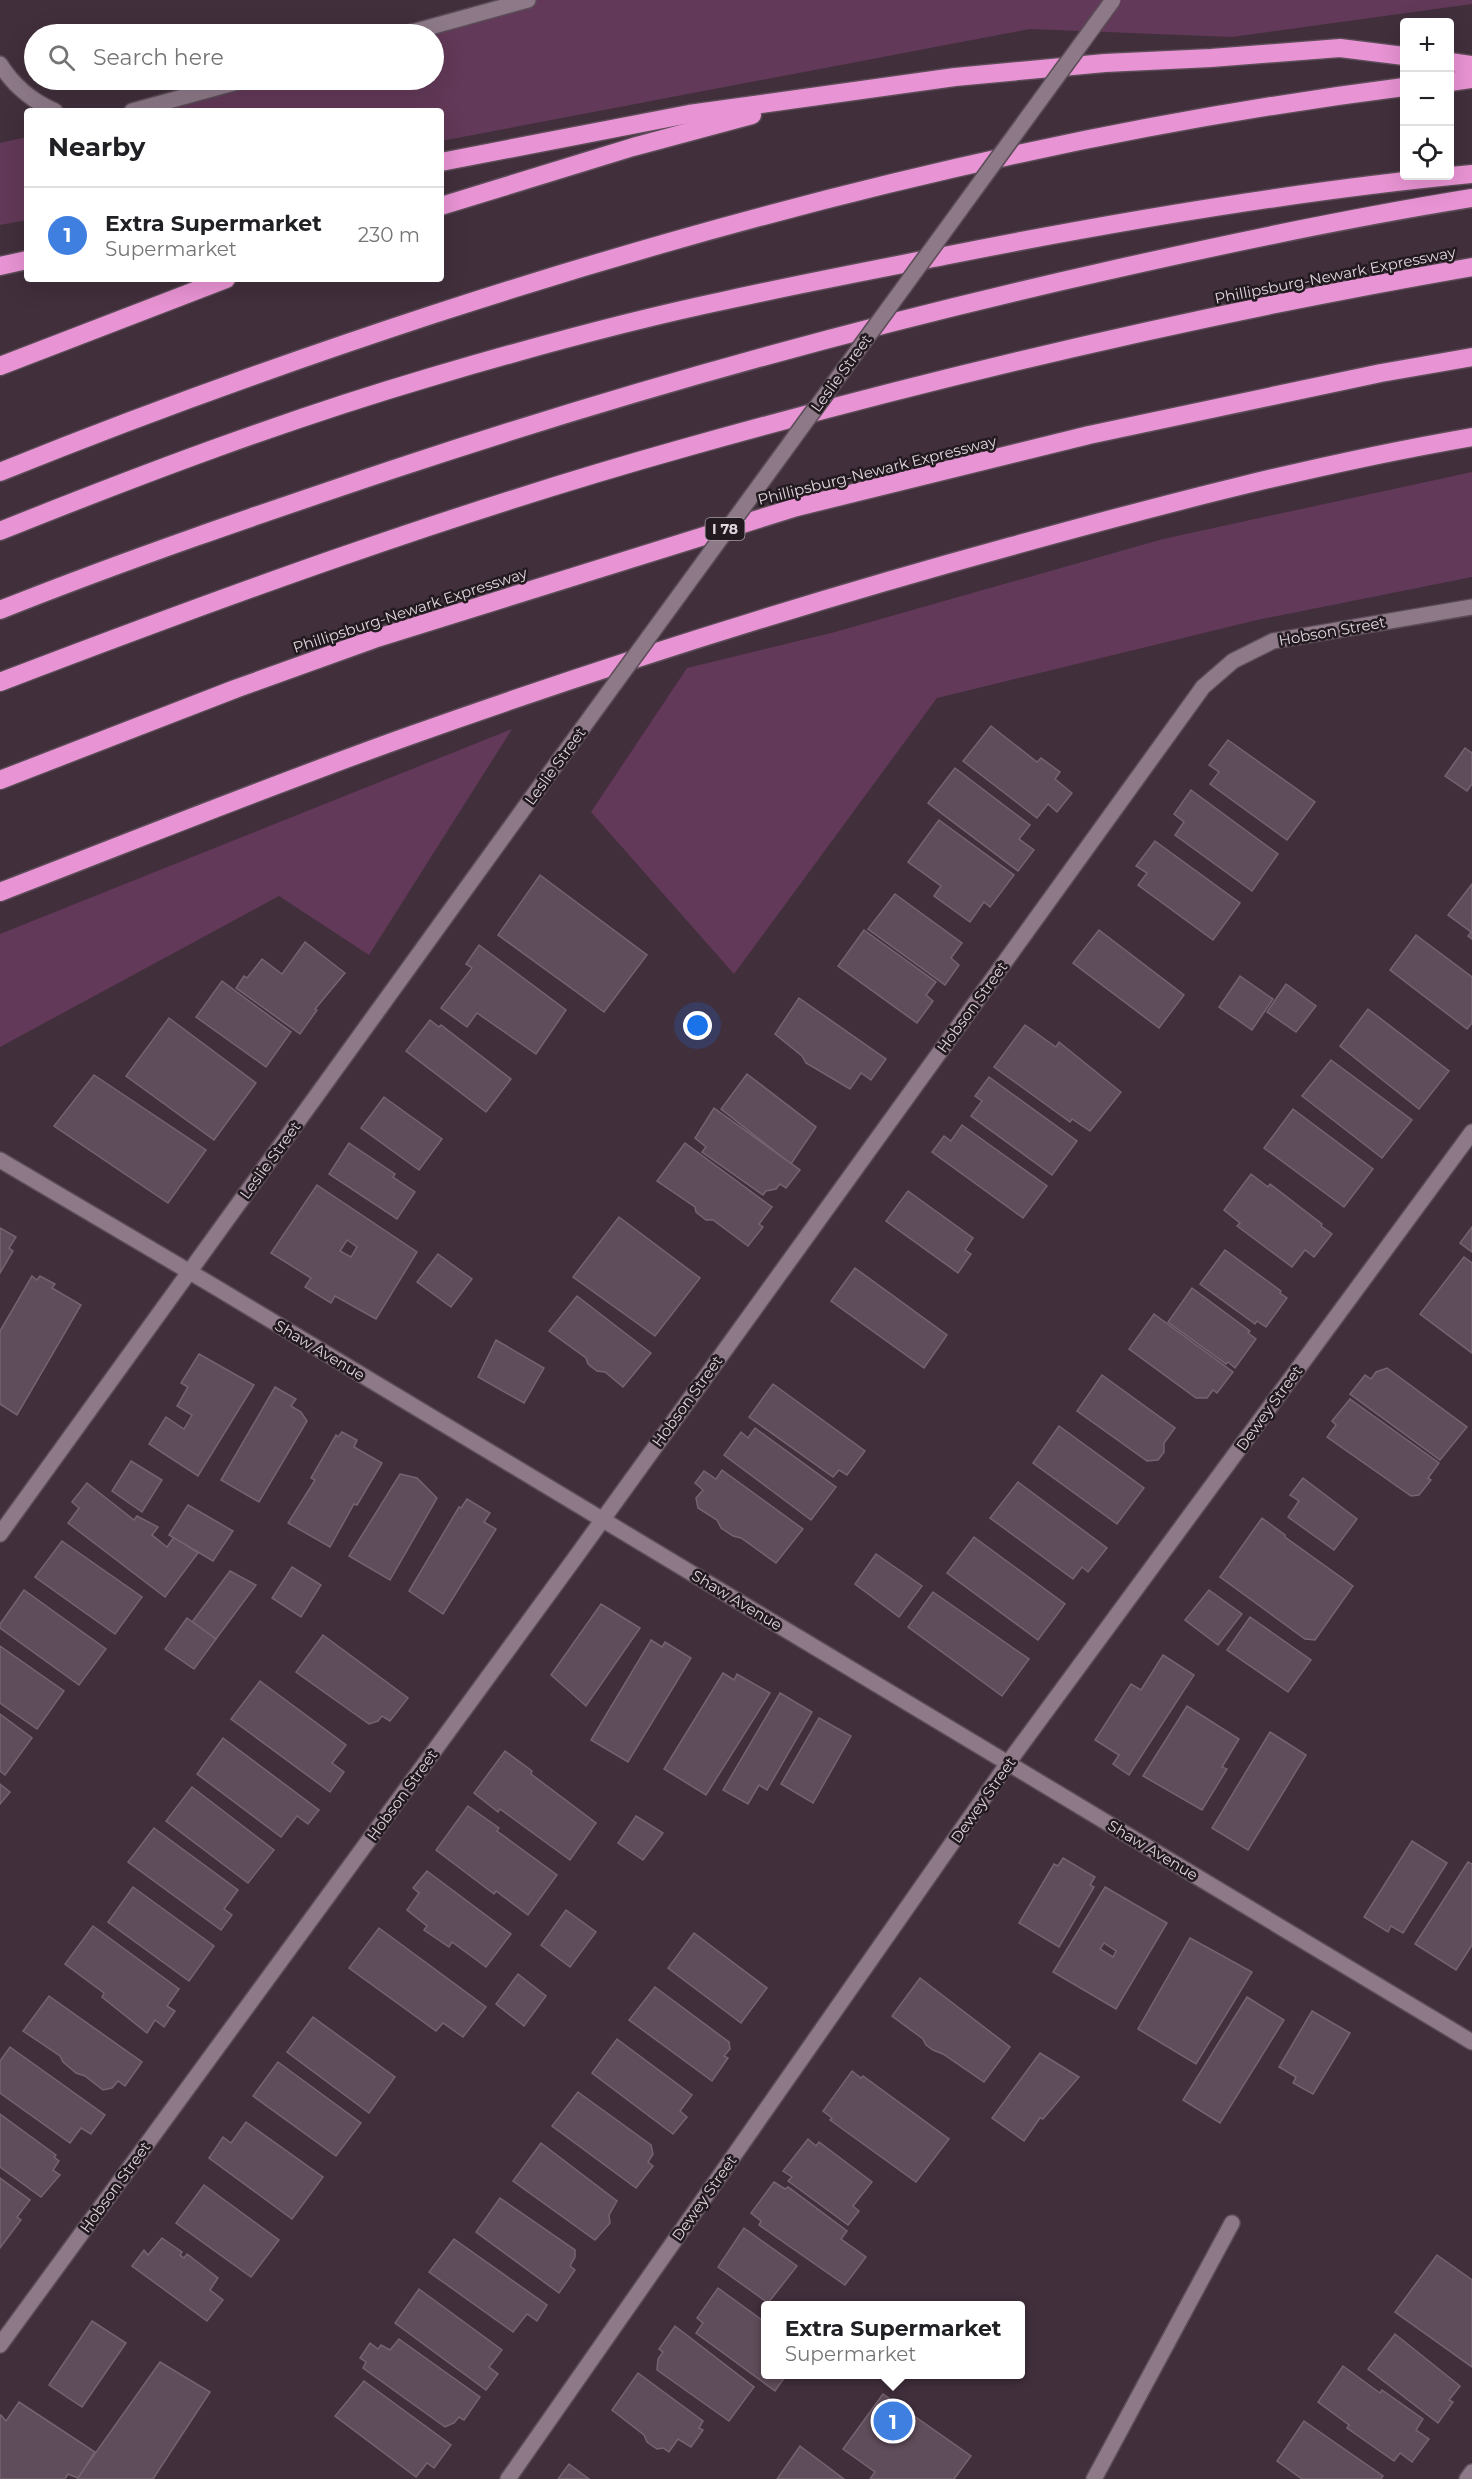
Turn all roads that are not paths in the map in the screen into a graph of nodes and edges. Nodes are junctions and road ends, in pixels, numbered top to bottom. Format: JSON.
{"nodes":[{"id":1,"x":528,"y":0,"type":"edge"},
{"id":2,"x":1113,"y":0,"type":"edge"},
{"id":3,"x":441,"y":24,"type":"edge"},
{"id":4,"x":1400,"y":56,"type":"edge"},
{"id":5,"x":1454,"y":62,"type":"edge"},
{"id":6,"x":0,"y":64,"type":"edge"},
{"id":7,"x":1472,"y":64,"type":"edge"},
{"id":8,"x":1472,"y":79,"type":"edge"},
{"id":9,"x":1454,"y":81,"type":"edge"},
{"id":10,"x":886,"y":85,"type":"junction"},
{"id":11,"x":1400,"y":88,"type":"edge"},
{"id":12,"x":209,"y":90,"type":"edge"},
{"id":13,"x":48,"y":108,"type":"edge"},
{"id":14,"x":143,"y":108,"type":"edge"},
{"id":15,"x":444,"y":161,"type":"edge"},
{"id":16,"x":1472,"y":174,"type":"edge"},
{"id":17,"x":1472,"y":198,"type":"edge"},
{"id":18,"x":444,"y":205,"type":"edge"},
{"id":19,"x":24,"y":261,"type":"edge"},
{"id":20,"x":0,"y":266,"type":"edge"},
{"id":21,"x":1472,"y":267,"type":"edge"},
{"id":22,"x":218,"y":282,"type":"edge"},
{"id":23,"x":1472,"y":357,"type":"edge"},
{"id":24,"x":0,"y":366,"type":"edge"},
{"id":25,"x":1472,"y":437,"type":"edge"},
{"id":26,"x":0,"y":472,"type":"edge"},
{"id":27,"x":0,"y":531,"type":"edge"},
{"id":28,"x":1472,"y":607,"type":"edge"},
{"id":29,"x":0,"y":610,"type":"edge"},
{"id":30,"x":0,"y":682,"type":"edge"},
{"id":31,"x":0,"y":780,"type":"edge"},
{"id":32,"x":0,"y":892,"type":"edge"},
{"id":33,"x":1472,"y":1132,"type":"edge"},
{"id":34,"x":0,"y":1160,"type":"edge"},
{"id":35,"x":190,"y":1272,"type":"junction"},
{"id":36,"x":602,"y":1519,"type":"junction"},
{"id":37,"x":0,"y":1534,"type":"edge"},
{"id":38,"x":1008,"y":1763,"type":"junction"},
{"id":39,"x":1472,"y":2042,"type":"edge"},
{"id":40,"x":1232,"y":2223,"type":"dead end"},
{"id":41,"x":0,"y":2345,"type":"edge"},
{"id":42,"x":1472,"y":2472,"type":"edge"},
{"id":43,"x":508,"y":2479,"type":"edge"},
{"id":44,"x":1094,"y":2479,"type":"edge"},
{"id":45,"x":1467,"y":2479,"type":"edge"}],
"edges":[{"from":1,"to":3,"type":"street"},
{"from":2,"to":35,"type":"street","name":"Leslie Street","bridge":true},
{"from":4,"to":10,"type":"highway"},
{"from":5,"to":7,"type":"highway"},
{"from":6,"to":13,"type":"street"},
{"from":8,"to":9,"type":"highway"},
{"from":10,"to":15,"type":"highway"},
{"from":10,"to":18,"type":"highway"},
{"from":11,"to":26,"type":"highway"},
{"from":12,"to":14,"type":"street"},
{"from":16,"to":27,"type":"highway"},
{"from":17,"to":29,"type":"highway"},
{"from":19,"to":20,"type":"highway"},
{"from":21,"to":30,"type":"highway","name":"Phillipsburg-Newark Expressway"},
{"from":22,"to":24,"type":"highway"},
{"from":23,"to":31,"type":"highway","name":"Phillipsburg-Newark Expressway","number":"I 78"},
{"from":25,"to":32,"type":"highway"},
{"from":28,"to":36,"type":"street","name":"Hobson Street"},
{"from":33,"to":38,"type":"street","name":"Dewey Street"},
{"from":34,"to":35,"type":"street","name":"Shaw Avenue"},
{"from":35,"to":36,"type":"street","name":"Shaw Avenue"},
{"from":35,"to":37,"type":"street","name":"Leslie Street"},
{"from":36,"to":38,"type":"street","name":"Shaw Avenue"},
{"from":36,"to":41,"type":"street","name":"Hobson Street"},
{"from":38,"to":39,"type":"street","name":"Shaw Avenue"},
{"from":38,"to":43,"type":"street","name":"Dewey Street"},
{"from":40,"to":44,"type":"street"},
{"from":42,"to":45,"type":"street"}]}
